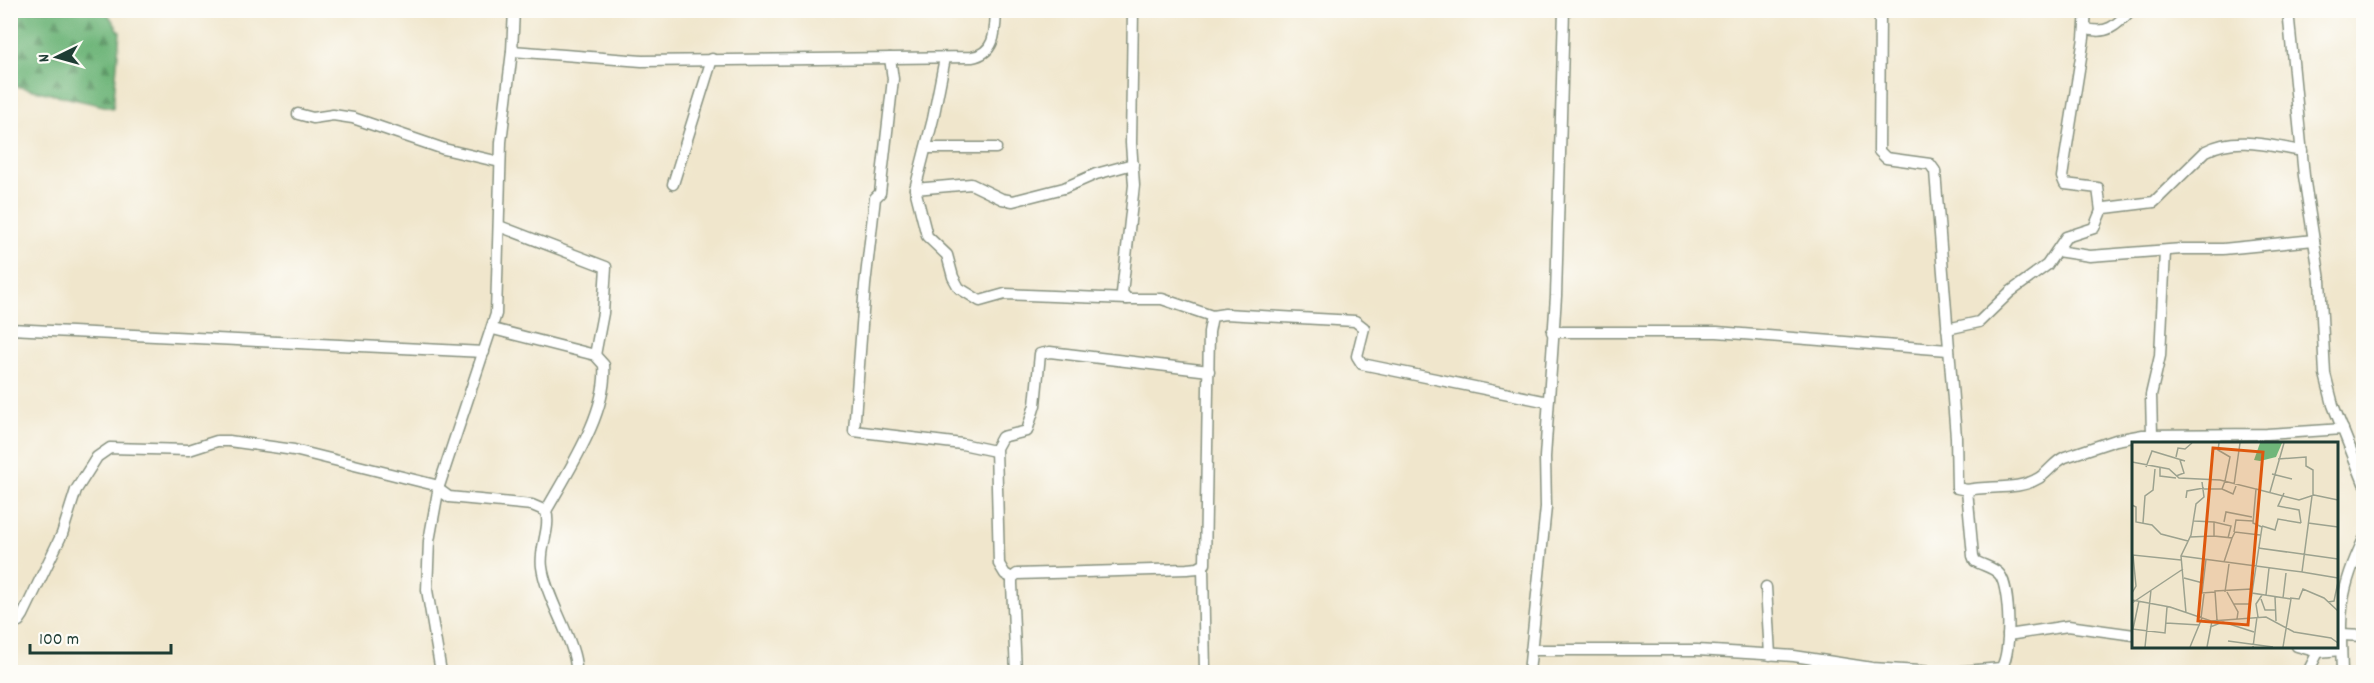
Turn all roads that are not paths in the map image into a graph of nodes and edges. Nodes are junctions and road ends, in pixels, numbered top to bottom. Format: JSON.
{"nodes":[{"id":1,"x":514,"y":10,"type":"edge"},
{"id":2,"x":996,"y":10,"type":"edge"},
{"id":3,"x":1133,"y":10,"type":"edge"},
{"id":4,"x":1564,"y":10,"type":"edge"},
{"id":5,"x":1880,"y":10,"type":"edge"},
{"id":6,"x":2086,"y":10,"type":"edge"},
{"id":7,"x":2131,"y":10,"type":"edge"},
{"id":8,"x":2288,"y":10,"type":"edge"},
{"id":9,"x":2085,"y":28,"type":"junction"},
{"id":10,"x":512,"y":51,"type":"junction"},
{"id":11,"x":891,"y":58,"type":"junction"},
{"id":12,"x":945,"y":58,"type":"junction"},
{"id":13,"x":712,"y":59,"type":"junction"},
{"id":14,"x":298,"y":114,"type":"dead end"},
{"id":15,"x":926,"y":148,"type":"junction"},
{"id":16,"x":996,"y":148,"type":"dead end"},
{"id":17,"x":2301,"y":151,"type":"junction"},
{"id":18,"x":500,"y":162,"type":"junction"},
{"id":19,"x":1133,"y":164,"type":"junction"},
{"id":20,"x":673,"y":184,"type":"dead end"},
{"id":21,"x":915,"y":189,"type":"junction"},
{"id":22,"x":2101,"y":211,"type":"junction"},
{"id":23,"x":499,"y":226,"type":"junction"},
{"id":24,"x":2314,"y":240,"type":"junction"},
{"id":25,"x":2057,"y":251,"type":"junction"},
{"id":26,"x":2165,"y":251,"type":"junction"},
{"id":27,"x":1127,"y":299,"type":"junction"},
{"id":28,"x":1212,"y":316,"type":"junction"},
{"id":29,"x":10,"y":328,"type":"edge"},
{"id":30,"x":493,"y":329,"type":"junction"},
{"id":31,"x":1947,"y":329,"type":"junction"},
{"id":32,"x":1552,"y":332,"type":"junction"},
{"id":33,"x":1948,"y":350,"type":"junction"},
{"id":34,"x":484,"y":352,"type":"junction"},
{"id":35,"x":595,"y":356,"type":"junction"},
{"id":36,"x":1209,"y":371,"type":"junction"},
{"id":37,"x":1548,"y":402,"type":"junction"},
{"id":38,"x":2343,"y":429,"type":"junction"},
{"id":39,"x":2152,"y":434,"type":"junction"},
{"id":40,"x":995,"y":451,"type":"junction"},
{"id":41,"x":2364,"y":483,"type":"edge"},
{"id":42,"x":438,"y":488,"type":"junction"},
{"id":43,"x":1967,"y":490,"type":"junction"},
{"id":44,"x":546,"y":511,"type":"junction"},
{"id":45,"x":2364,"y":539,"type":"edge"},
{"id":46,"x":1203,"y":567,"type":"junction"},
{"id":47,"x":1012,"y":579,"type":"junction"},
{"id":48,"x":1766,"y":587,"type":"dead end"},
{"id":49,"x":10,"y":623,"type":"edge"},
{"id":50,"x":2008,"y":635,"type":"junction"},
{"id":51,"x":2132,"y":635,"type":"edge"},
{"id":52,"x":2341,"y":635,"type":"junction"},
{"id":53,"x":2364,"y":636,"type":"edge"},
{"id":54,"x":2304,"y":647,"type":"edge"},
{"id":55,"x":1531,"y":650,"type":"junction"},
{"id":56,"x":2342,"y":650,"type":"junction"},
{"id":57,"x":2318,"y":652,"type":"junction"},
{"id":58,"x":1770,"y":656,"type":"junction"},
{"id":59,"x":1858,"y":669,"type":"edge"},
{"id":60,"x":441,"y":672,"type":"edge"},
{"id":61,"x":576,"y":672,"type":"edge"},
{"id":62,"x":1016,"y":672,"type":"edge"},
{"id":63,"x":1205,"y":672,"type":"edge"},
{"id":64,"x":1529,"y":672,"type":"edge"},
{"id":65,"x":1934,"y":672,"type":"edge"},
{"id":66,"x":1954,"y":672,"type":"edge"},
{"id":67,"x":2308,"y":672,"type":"edge"},
{"id":68,"x":2342,"y":672,"type":"edge"}],
"edges":[{"from":1,"to":10,"type":"street"},
{"from":2,"to":12,"type":"street"},
{"from":3,"to":19,"type":"street"},
{"from":4,"to":32,"type":"street"},
{"from":5,"to":31,"type":"street"},
{"from":6,"to":9,"type":"street"},
{"from":7,"to":9,"type":"street"},
{"from":8,"to":17,"type":"street"},
{"from":9,"to":22,"type":"street"},
{"from":10,"to":13,"type":"street"},
{"from":10,"to":18,"type":"street"},
{"from":11,"to":12,"type":"street"},
{"from":11,"to":13,"type":"street"},
{"from":11,"to":40,"type":"street"},
{"from":12,"to":15,"type":"street"},
{"from":13,"to":20,"type":"street"},
{"from":14,"to":18,"type":"street"},
{"from":15,"to":16,"type":"street"},
{"from":15,"to":21,"type":"street"},
{"from":17,"to":22,"type":"street"},
{"from":17,"to":24,"type":"street"},
{"from":18,"to":23,"type":"street"},
{"from":19,"to":21,"type":"street"},
{"from":19,"to":27,"type":"street"},
{"from":21,"to":27,"type":"street"},
{"from":22,"to":25,"type":"street"},
{"from":23,"to":30,"type":"street"},
{"from":23,"to":35,"type":"street"},
{"from":24,"to":26,"type":"street"},
{"from":24,"to":38,"type":"street"},
{"from":25,"to":26,"type":"street"},
{"from":25,"to":31,"type":"street"},
{"from":26,"to":39,"type":"street"},
{"from":27,"to":28,"type":"street"},
{"from":28,"to":36,"type":"street"},
{"from":28,"to":37,"type":"street"},
{"from":29,"to":34,"type":"street"},
{"from":30,"to":34,"type":"street"},
{"from":30,"to":35,"type":"street"},
{"from":31,"to":33,"type":"street"},
{"from":32,"to":33,"type":"street"},
{"from":32,"to":37,"type":"street"},
{"from":33,"to":43,"type":"street"},
{"from":34,"to":42,"type":"street"},
{"from":35,"to":44,"type":"street"},
{"from":36,"to":40,"type":"street"},
{"from":36,"to":46,"type":"street"},
{"from":37,"to":55,"type":"street"},
{"from":38,"to":39,"type":"street"},
{"from":38,"to":41,"type":"street"},
{"from":39,"to":43,"type":"street"},
{"from":40,"to":47,"type":"street"},
{"from":42,"to":44,"type":"street"},
{"from":42,"to":49,"type":"street"},
{"from":42,"to":60,"type":"street"},
{"from":43,"to":50,"type":"street"},
{"from":44,"to":61,"type":"street"},
{"from":45,"to":52,"type":"street"},
{"from":46,"to":47,"type":"street"},
{"from":46,"to":63,"type":"street"},
{"from":47,"to":62,"type":"street"},
{"from":48,"to":58,"type":"street"},
{"from":50,"to":51,"type":"street"},
{"from":50,"to":66,"type":"street"},
{"from":52,"to":53,"type":"street"},
{"from":52,"to":56,"type":"street"},
{"from":54,"to":57,"type":"street"},
{"from":55,"to":58,"type":"street"},
{"from":55,"to":64,"type":"street"},
{"from":56,"to":57,"type":"street"},
{"from":56,"to":68,"type":"street"},
{"from":57,"to":67,"type":"street"},
{"from":58,"to":59,"type":"street"},
{"from":59,"to":65,"type":"street"}]}
